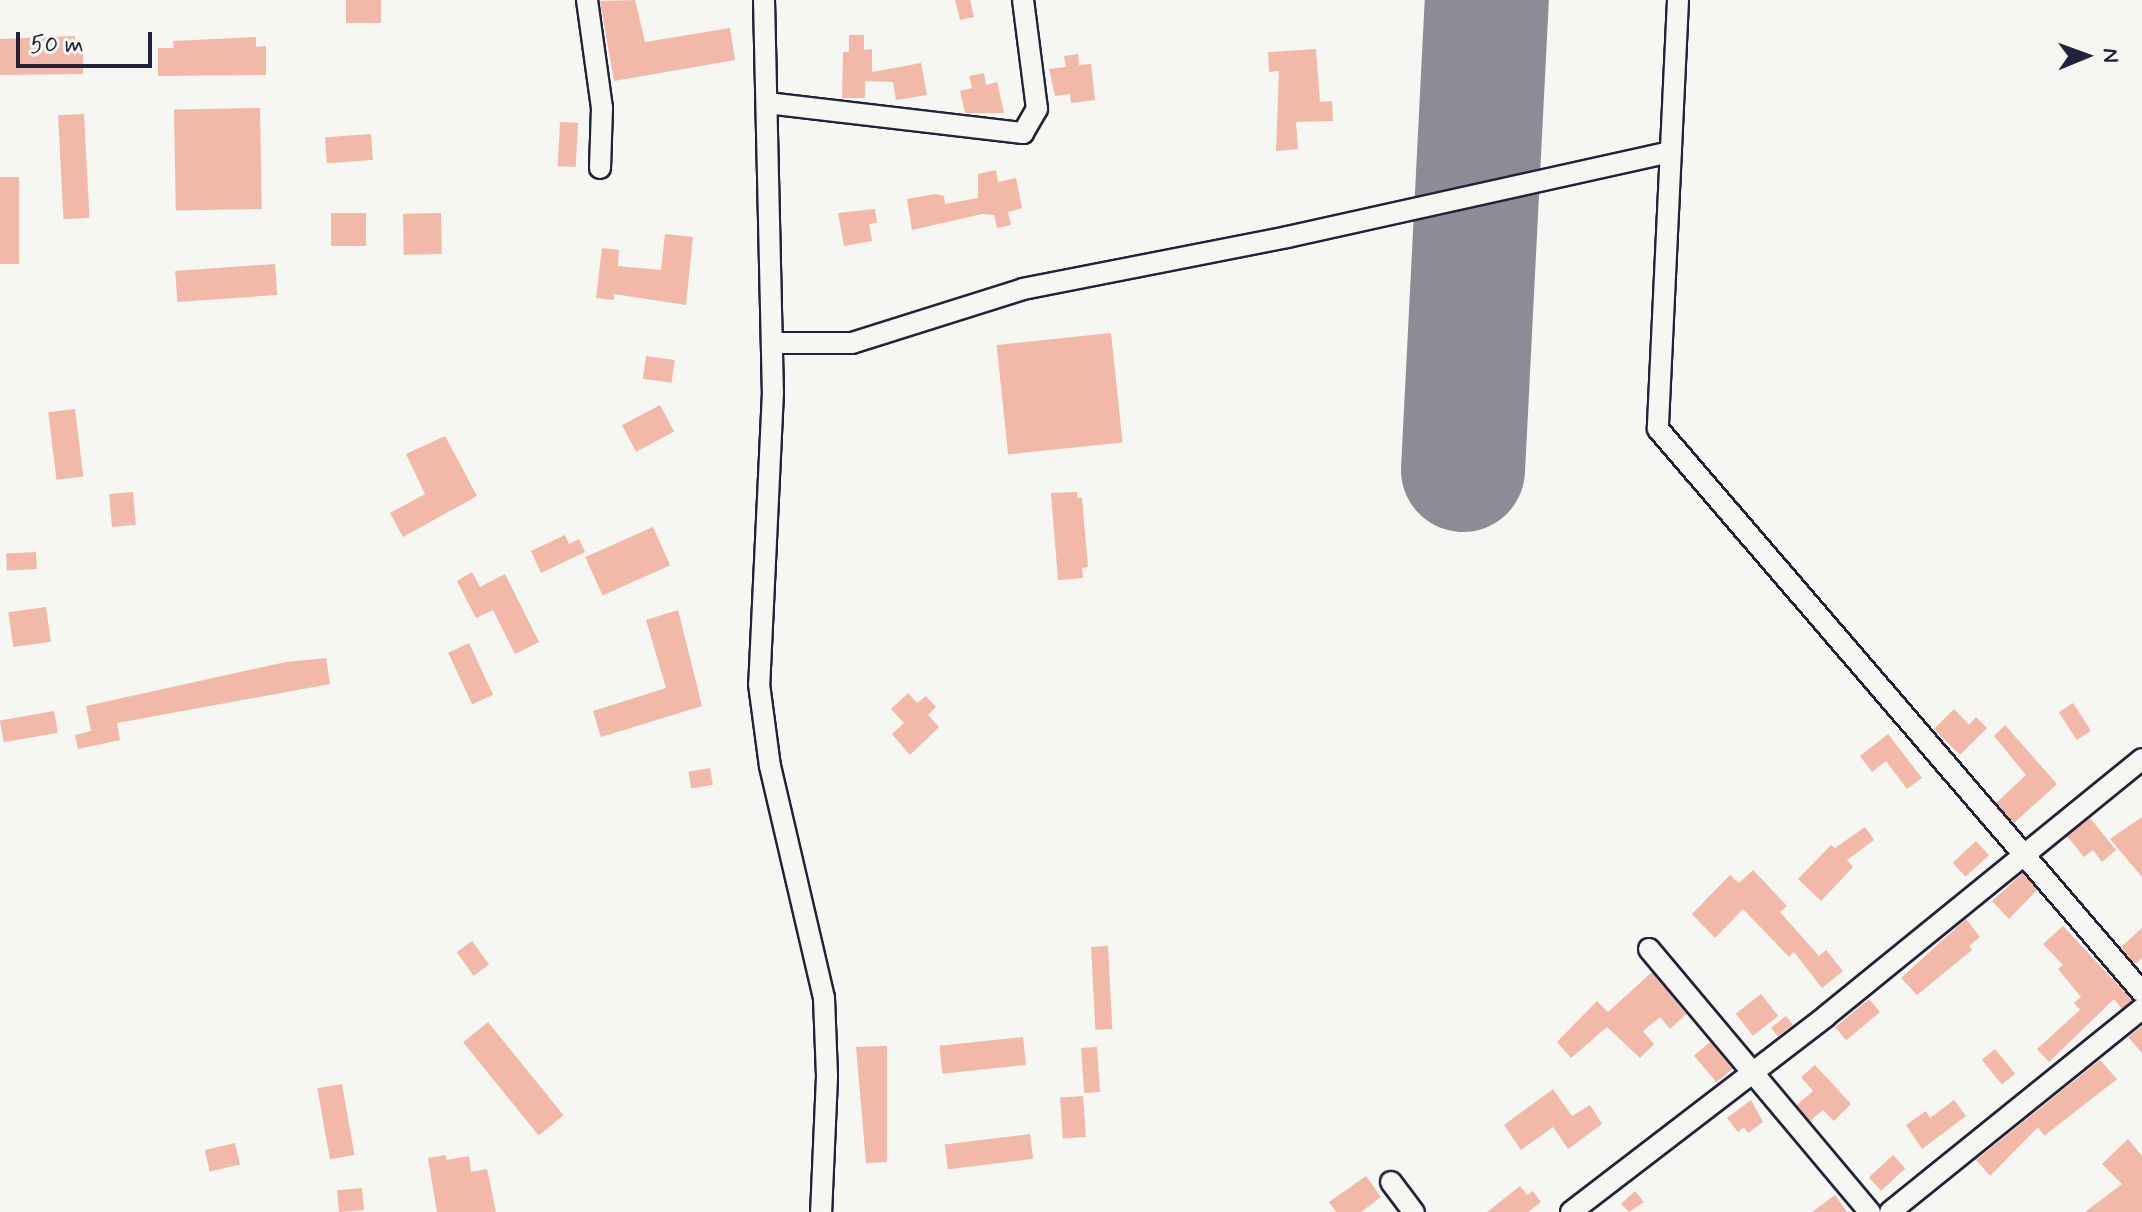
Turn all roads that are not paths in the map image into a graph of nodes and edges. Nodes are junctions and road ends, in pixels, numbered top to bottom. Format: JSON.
{"nodes":[{"id":1,"x":587,"y":0,"type":"edge"},
{"id":2,"x":764,"y":0,"type":"edge"},
{"id":3,"x":1023,"y":0,"type":"edge"},
{"id":4,"x":1678,"y":0,"type":"edge"},
{"id":5,"x":767,"y":103,"type":"junction"},
{"id":6,"x":1671,"y":152,"type":"junction"},
{"id":7,"x":600,"y":168,"type":"dead end"},
{"id":8,"x":772,"y":343,"type":"junction"},
{"id":9,"x":2142,"y":759,"type":"edge"},
{"id":10,"x":2024,"y":855,"type":"junction"},
{"id":11,"x":1649,"y":949,"type":"dead end"},
{"id":12,"x":2142,"y":992,"type":"edge"},
{"id":13,"x":2142,"y":1009,"type":"edge"},
{"id":14,"x":1752,"y":1073,"type":"junction"},
{"id":15,"x":1391,"y":1182,"type":"dead end"},
{"id":16,"x":821,"y":1212,"type":"edge"},
{"id":17,"x":1414,"y":1212,"type":"edge"},
{"id":18,"x":1571,"y":1212,"type":"edge"},
{"id":19,"x":1870,"y":1212,"type":"edge"},
{"id":20,"x":1890,"y":1212,"type":"edge"}],
"edges":[{"from":1,"to":7,"type":"street"},
{"from":2,"to":5,"type":"street"},
{"from":3,"to":5,"type":"street"},
{"from":4,"to":6,"type":"street"},
{"from":5,"to":8,"type":"street"},
{"from":6,"to":8,"type":"street"},
{"from":6,"to":10,"type":"street"},
{"from":8,"to":16,"type":"street"},
{"from":9,"to":10,"type":"street"},
{"from":10,"to":12,"type":"street"},
{"from":10,"to":14,"type":"street"},
{"from":11,"to":14,"type":"street"},
{"from":13,"to":20,"type":"street"},
{"from":14,"to":18,"type":"street"},
{"from":14,"to":19,"type":"street"},
{"from":15,"to":17,"type":"street"}]}
